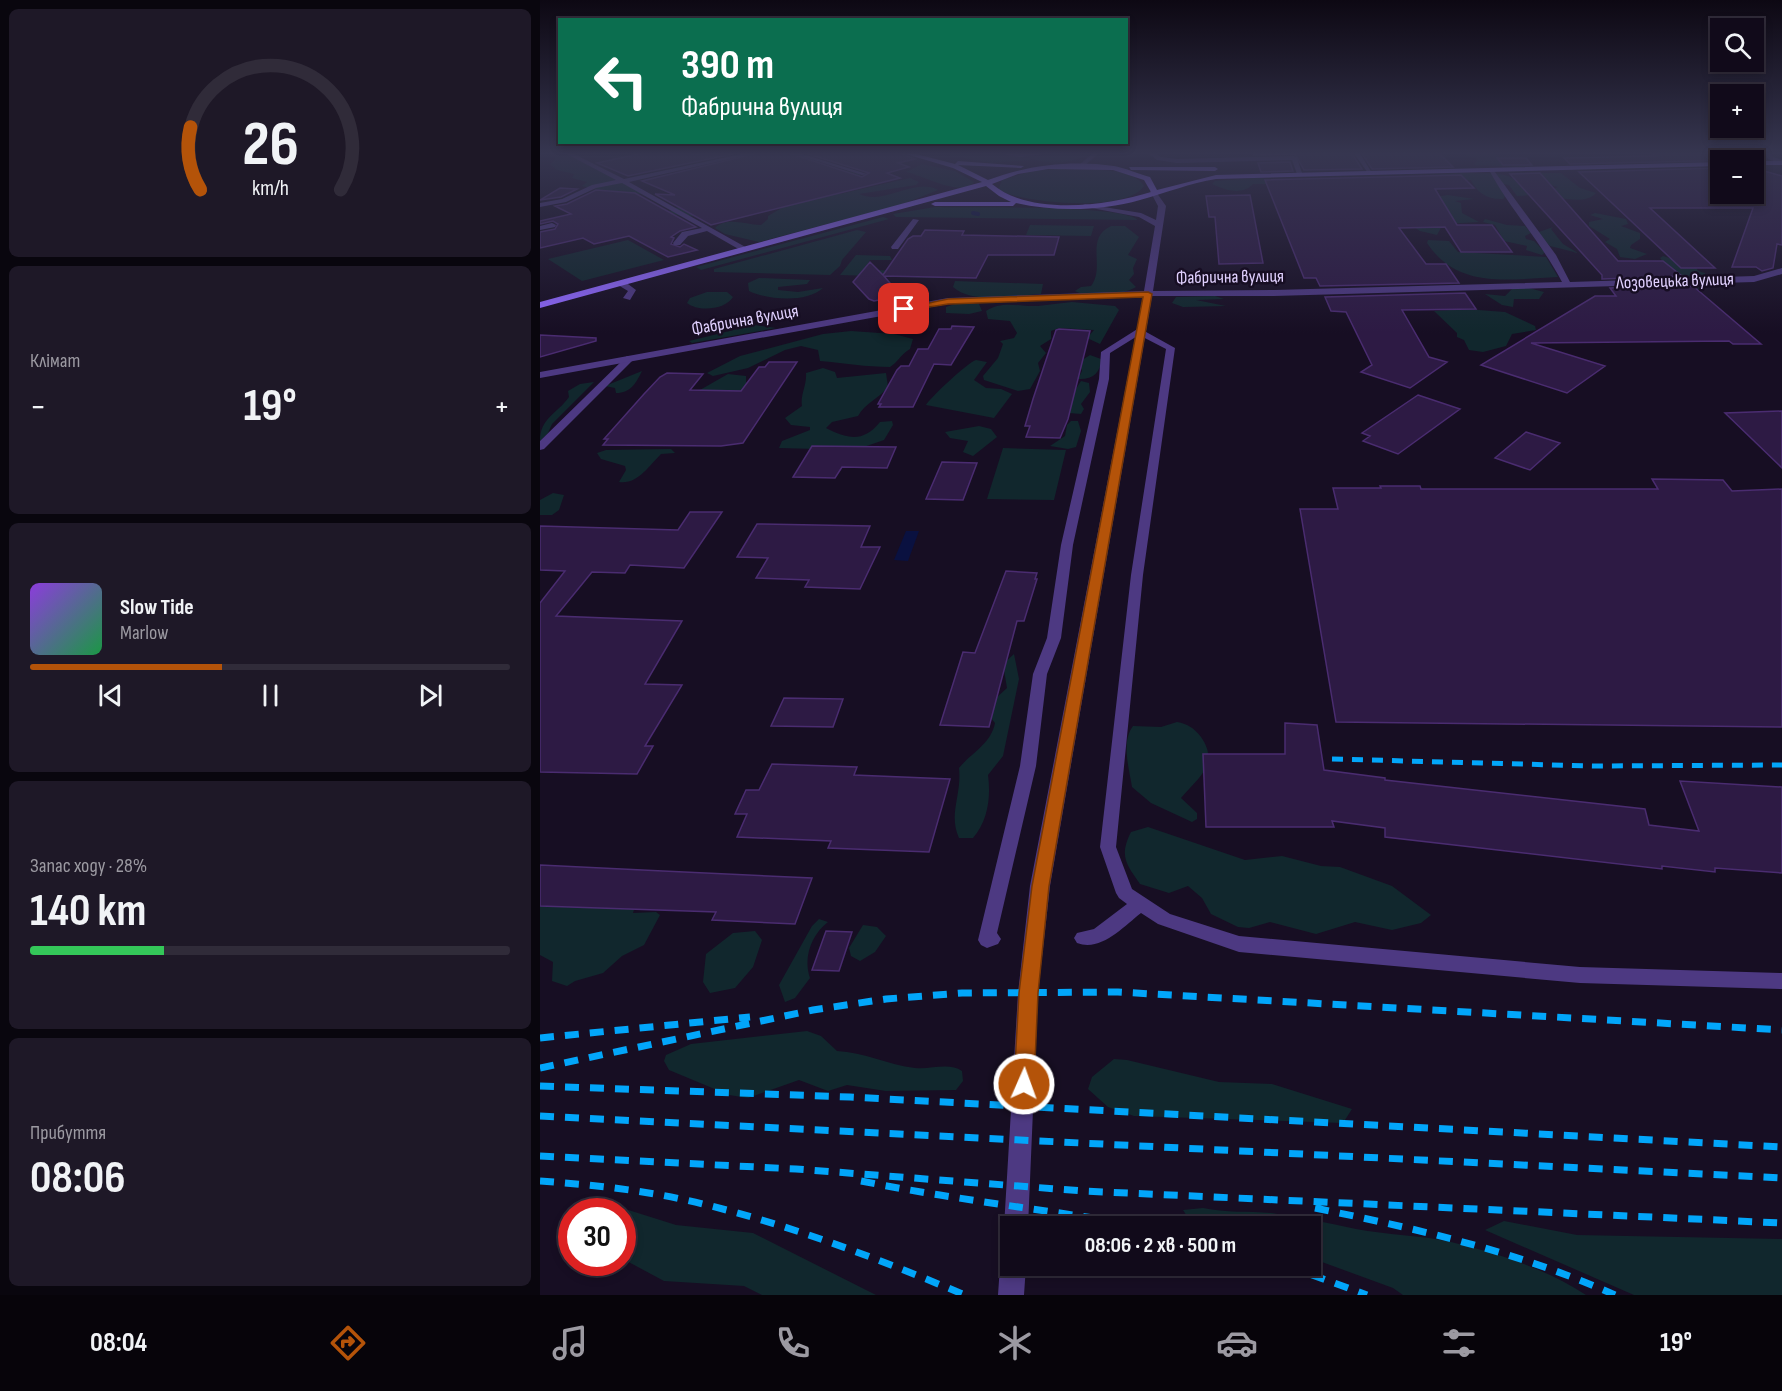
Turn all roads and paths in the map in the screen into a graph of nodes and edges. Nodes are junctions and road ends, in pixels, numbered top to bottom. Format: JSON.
{"nodes":[{"id":1,"x":681,"y":212,"type":"edge"},
{"id":2,"x":885,"y":212,"type":"edge"},
{"id":3,"x":1125,"y":212,"type":"edge"},
{"id":4,"x":1161,"y":212,"type":"edge"},
{"id":5,"x":1520,"y":212,"type":"edge"},
{"id":6,"x":915,"y":220,"type":"dead end"},
{"id":7,"x":552,"y":225,"type":"dead end"},
{"id":8,"x":1159,"y":225,"type":"junction"},
{"id":9,"x":540,"y":228,"type":"edge"},
{"id":10,"x":709,"y":228,"type":"junction"},
{"id":11,"x":677,"y":243,"type":"dead end"},
{"id":12,"x":895,"y":247,"type":"dead end"},
{"id":13,"x":745,"y":249,"type":"junction"},
{"id":14,"x":1782,"y":271,"type":"edge"},
{"id":15,"x":621,"y":283,"type":"junction"},
{"id":16,"x":1567,"y":284,"type":"junction"},
{"id":17,"x":1148,"y":294,"type":"junction"},
{"id":18,"x":627,"y":298,"type":"dead end"},
{"id":19,"x":540,"y":304,"type":"edge"},
{"id":20,"x":1139,"y":331,"type":"junction"},
{"id":21,"x":630,"y":358,"type":"junction"},
{"id":22,"x":540,"y":375,"type":"edge"},
{"id":23,"x":540,"y":447,"type":"edge"},
{"id":24,"x":1141,"y":903,"type":"junction"},
{"id":25,"x":1083,"y":938,"type":"dead end"},
{"id":26,"x":992,"y":939,"type":"dead end"},
{"id":27,"x":1782,"y":981,"type":"edge"},
{"id":28,"x":1017,"y":1216,"type":"edge"},
{"id":29,"x":1012,"y":1276,"type":"edge"},
{"id":30,"x":1011,"y":1295,"type":"edge"}],
"edges":[{"from":1,"to":10,"type":"lane"},
{"from":2,"to":13,"type":"main road"},
{"from":3,"to":8,"type":"street"},
{"from":4,"to":8,"type":"street"},
{"from":5,"to":16,"type":"street"},
{"from":6,"to":12,"type":"lane"},
{"from":7,"to":9,"type":"lane"},
{"from":8,"to":17,"type":"street"},
{"from":10,"to":11,"type":"lane"},
{"from":10,"to":13,"type":"lane"},
{"from":13,"to":15,"type":"main road"},
{"from":14,"to":16,"type":"street","name":"Лозовецька вулиця"},
{"from":15,"to":18,"type":"lane"},
{"from":15,"to":19,"type":"main road"},
{"from":16,"to":17,"type":"street","name":"Фабрична вулиця"},
{"from":17,"to":20,"type":"street"},
{"from":17,"to":21,"type":"street","name":"Фабрична вулиця"},
{"from":20,"to":24,"type":"lane"},
{"from":20,"to":26,"type":"lane"},
{"from":20,"to":28,"type":"street"},
{"from":21,"to":22,"type":"street","name":"Фабрична вулиця"},
{"from":21,"to":23,"type":"lane"},
{"from":24,"to":25,"type":"lane"},
{"from":24,"to":27,"type":"lane"},
{"from":29,"to":30,"type":"street"}]}
